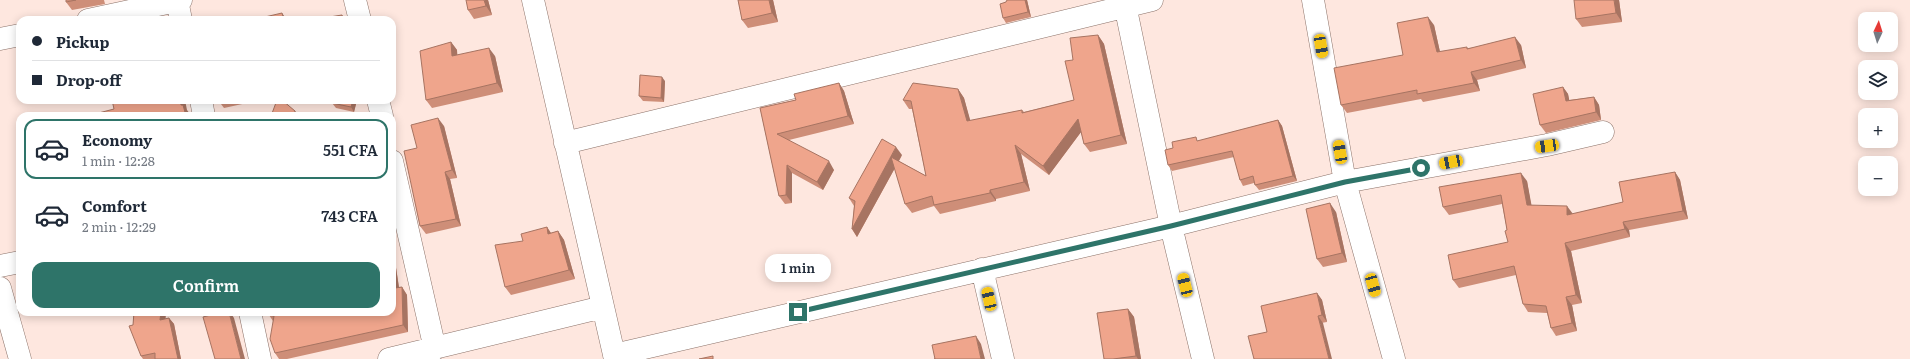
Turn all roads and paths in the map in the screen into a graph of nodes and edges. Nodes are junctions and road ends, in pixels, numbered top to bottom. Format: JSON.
{"nodes":[{"id":1,"x":355,"y":0,"type":"edge"},
{"id":2,"x":532,"y":0,"type":"edge"},
{"id":3,"x":1152,"y":0,"type":"edge"},
{"id":4,"x":1313,"y":0,"type":"edge"},
{"id":5,"x":1125,"y":4,"type":"edge"},
{"id":6,"x":179,"y":5,"type":"edge"},
{"id":7,"x":112,"y":16,"type":"edge"},
{"id":8,"x":359,"y":16,"type":"edge"},
{"id":9,"x":16,"y":36,"type":"edge"},
{"id":10,"x":0,"y":39,"type":"edge"},
{"id":11,"x":1603,"y":132,"type":"dead end"},
{"id":12,"x":565,"y":143,"type":"junction"},
{"id":13,"x":396,"y":178,"type":"edge"},
{"id":14,"x":1345,"y":182,"type":"junction"},
{"id":15,"x":1171,"y":226,"type":"junction"},
{"id":16,"x":16,"y":263,"type":"edge"},
{"id":17,"x":0,"y":266,"type":"edge"},
{"id":18,"x":982,"y":269,"type":"junction"},
{"id":19,"x":0,"y":288,"type":"edge"},
{"id":20,"x":603,"y":307,"type":"junction"},
{"id":21,"x":251,"y":316,"type":"edge"},
{"id":22,"x":435,"y":349,"type":"junction"},
{"id":23,"x":615,"y":357,"type":"edge"},
{"id":24,"x":20,"y":359,"type":"edge"},
{"id":25,"x":260,"y":359,"type":"edge"},
{"id":26,"x":389,"y":359,"type":"edge"},
{"id":27,"x":1003,"y":359,"type":"edge"},
{"id":28,"x":1203,"y":359,"type":"edge"},
{"id":29,"x":1394,"y":359,"type":"edge"}],
"edges":[{"from":1,"to":8,"type":"street"},
{"from":2,"to":12,"type":"street"},
{"from":3,"to":5,"type":"street"},
{"from":4,"to":14,"type":"street"},
{"from":5,"to":12,"type":"street"},
{"from":5,"to":15,"type":"street"},
{"from":6,"to":7,"type":"street"},
{"from":9,"to":10,"type":"street"},
{"from":11,"to":14,"type":"street"},
{"from":12,"to":20,"type":"street"},
{"from":13,"to":22,"type":"street"},
{"from":14,"to":15,"type":"street"},
{"from":14,"to":29,"type":"street"},
{"from":15,"to":18,"type":"street"},
{"from":15,"to":28,"type":"street"},
{"from":16,"to":17,"type":"street"},
{"from":18,"to":23,"type":"street"},
{"from":18,"to":27,"type":"street"},
{"from":19,"to":24,"type":"street"},
{"from":20,"to":22,"type":"street"},
{"from":20,"to":23,"type":"street"},
{"from":21,"to":25,"type":"street"},
{"from":22,"to":26,"type":"street"}]}
